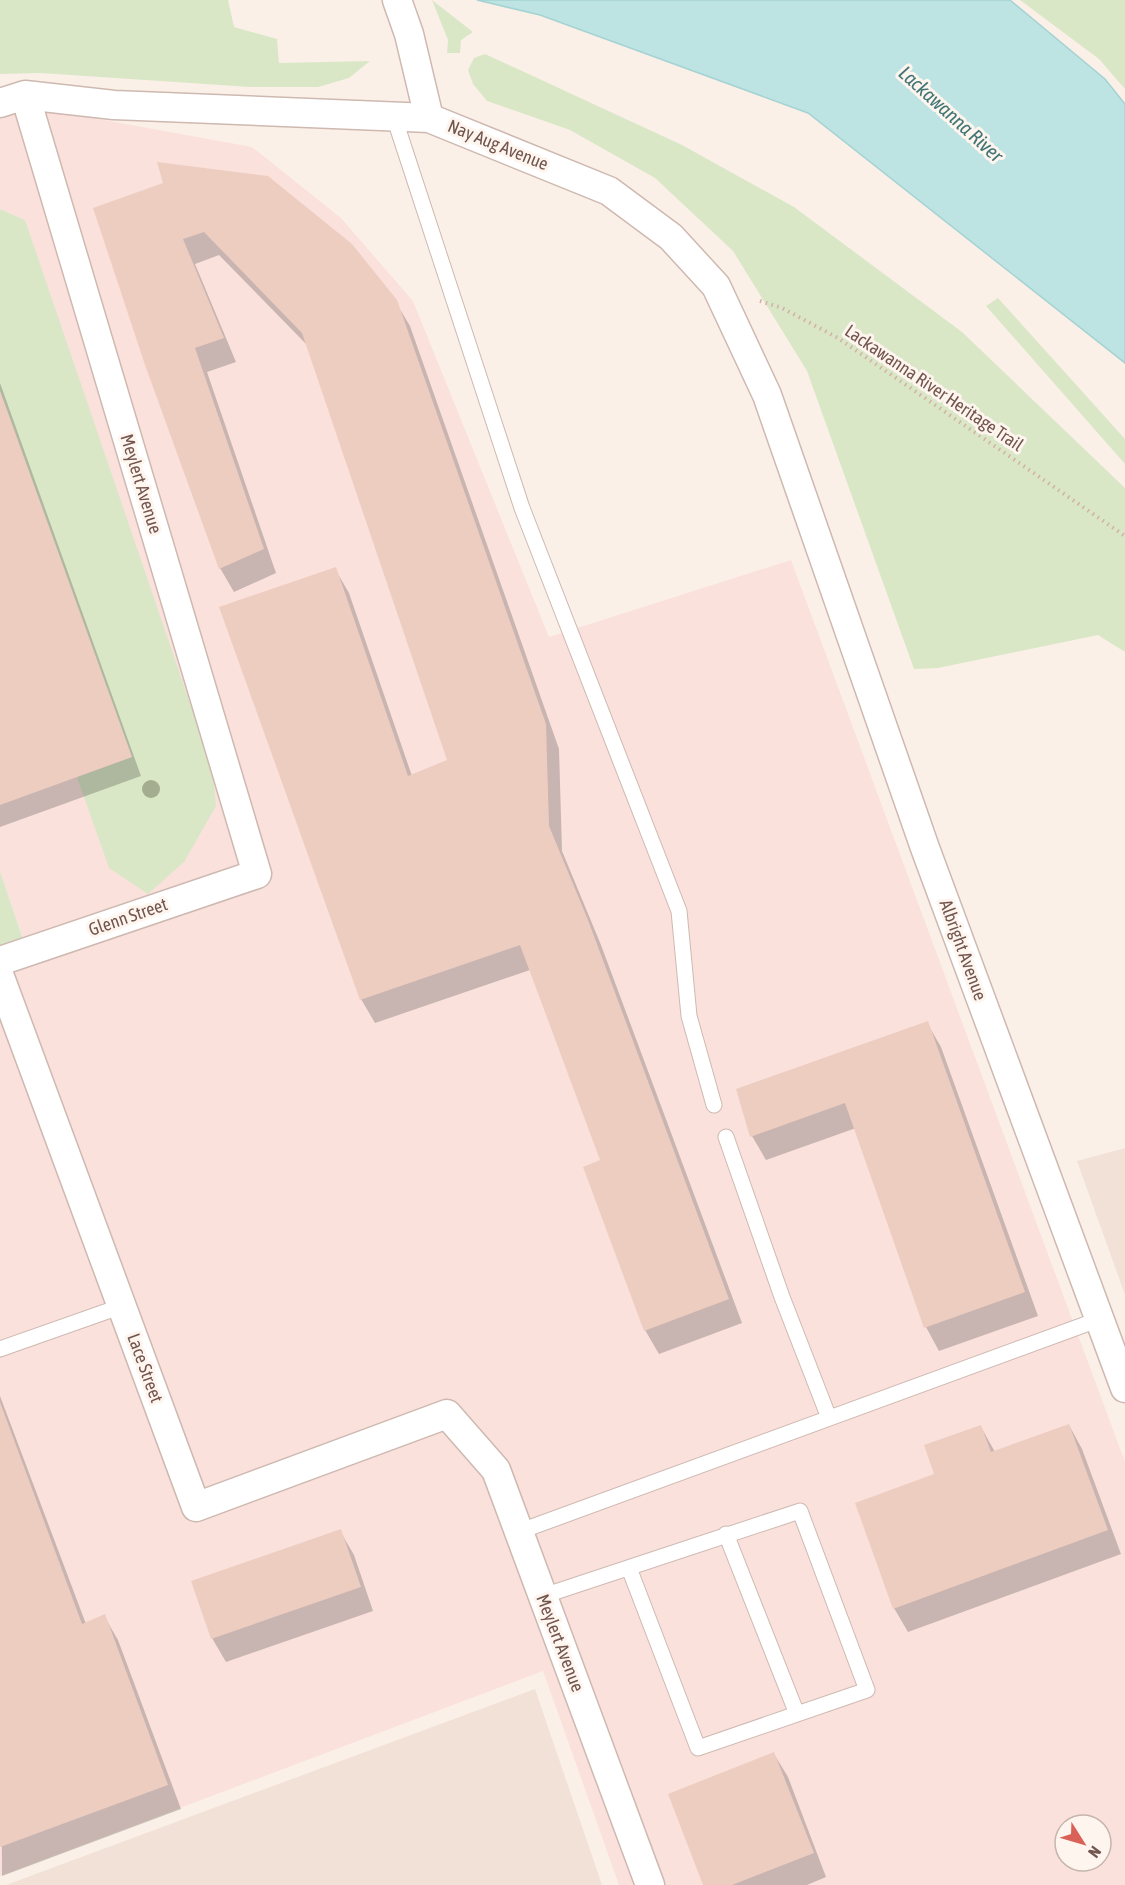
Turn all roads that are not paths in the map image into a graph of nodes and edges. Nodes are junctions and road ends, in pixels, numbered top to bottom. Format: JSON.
{"nodes":[{"id":1,"x":397,"y":0,"type":"edge"},
{"id":2,"x":12,"y":99,"type":"edge"},
{"id":3,"x":394,"y":117,"type":"junction"},
{"id":4,"x":429,"y":118,"type":"junction"},
{"id":5,"x":806,"y":509,"type":"joint"},
{"id":6,"x":257,"y":874,"type":"joint"},
{"id":7,"x":0,"y":961,"type":"edge"},
{"id":8,"x":0,"y":977,"type":"edge"},
{"id":9,"x":714,"y":1105,"type":"dead end"},
{"id":10,"x":726,"y":1137,"type":"dead end"},
{"id":11,"x":122,"y":1306,"type":"junction"},
{"id":12,"x":1100,"y":1319,"type":"junction"},
{"id":13,"x":0,"y":1349,"type":"edge"},
{"id":14,"x":1125,"y":1388,"type":"edge"},
{"id":15,"x":447,"y":1414,"type":"joint"},
{"id":16,"x":829,"y":1418,"type":"junction"},
{"id":17,"x":518,"y":1532,"type":"junction"},
{"id":18,"x":726,"y":1534,"type":"junction"},
{"id":19,"x":629,"y":1568,"type":"junction"},
{"id":20,"x":543,"y":1596,"type":"junction"},
{"id":21,"x":797,"y":1714,"type":"junction"},
{"id":22,"x":650,"y":1885,"type":"edge"}],
"edges":[{"from":1,"to":4,"type":"street"},
{"from":2,"to":3,"type":"street","name":"Nay Aug Avenue"},
{"from":2,"to":6,"type":"street","name":"Meylert Avenue"},
{"from":3,"to":4,"type":"street","name":"Nay Aug Avenue"},
{"from":3,"to":9,"type":"lane"},
{"from":4,"to":5,"type":"street","name":"Nay Aug Avenue"},
{"from":5,"to":12,"type":"street","name":"Albright Avenue"},
{"from":6,"to":7,"type":"street","name":"Glenn Street"},
{"from":8,"to":11,"type":"street","name":"Lace Street"},
{"from":10,"to":16,"type":"lane"},
{"from":11,"to":13,"type":"lane"},
{"from":11,"to":15,"type":"street","name":"Lace Street"},
{"from":12,"to":14,"type":"street","name":"Albright Avenue"},
{"from":12,"to":16,"type":"lane"},
{"from":15,"to":17,"type":"street","name":"Meylert Avenue"},
{"from":16,"to":17,"type":"lane"},
{"from":17,"to":20,"type":"street","name":"Meylert Avenue"},
{"from":18,"to":19,"type":"lane"},
{"from":18,"to":21,"type":"lane"},
{"from":18,"to":21,"type":"lane"},
{"from":19,"to":20,"type":"lane"},
{"from":19,"to":21,"type":"lane"},
{"from":20,"to":22,"type":"street","name":"Meylert Avenue"}]}
